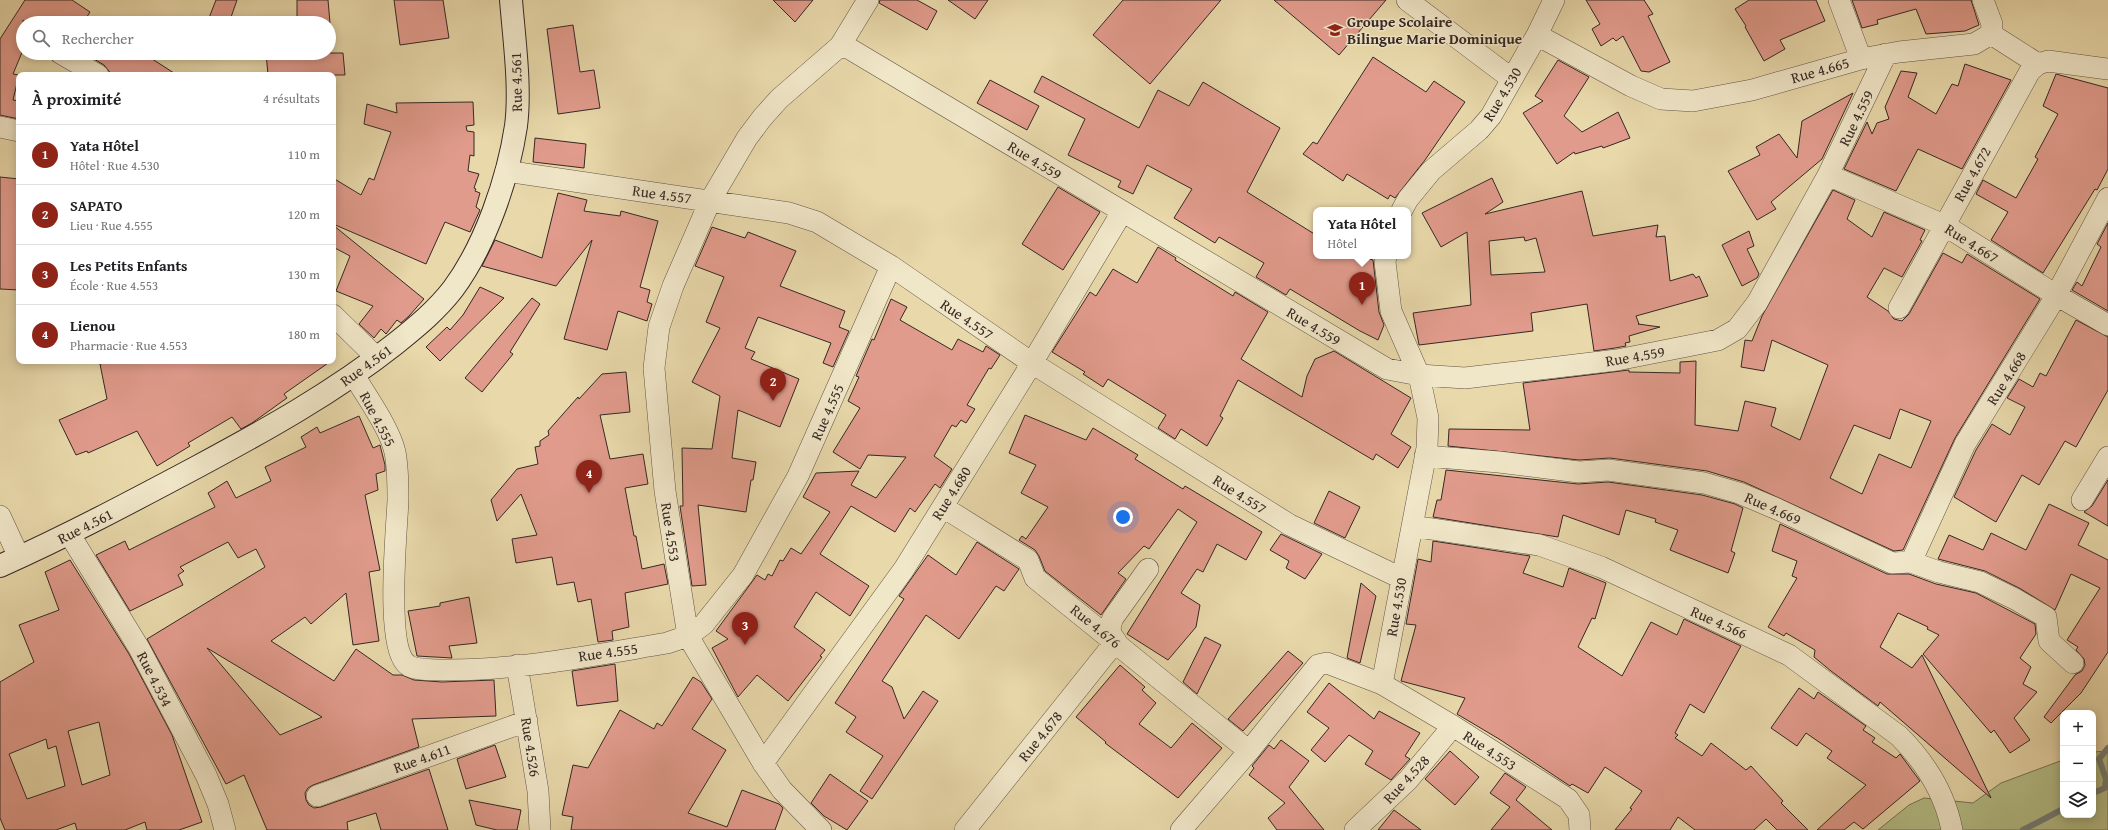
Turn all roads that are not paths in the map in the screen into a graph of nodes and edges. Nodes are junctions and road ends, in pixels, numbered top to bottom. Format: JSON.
{"nodes":[{"id":1,"x":511,"y":0,"type":"edge"},
{"id":2,"x":868,"y":0,"type":"edge"},
{"id":3,"x":1407,"y":0,"type":"edge"},
{"id":4,"x":1554,"y":0,"type":"edge"},
{"id":5,"x":1839,"y":0,"type":"edge"},
{"id":6,"x":1984,"y":0,"type":"edge"},
{"id":7,"x":1992,"y":34,"type":"junction"},
{"id":8,"x":1537,"y":35,"type":"junction"},
{"id":9,"x":840,"y":46,"type":"junction"},
{"id":10,"x":1886,"y":54,"type":"junction"},
{"id":11,"x":1861,"y":59,"type":"junction"},
{"id":12,"x":72,"y":60,"type":"edge"},
{"id":13,"x":2038,"y":64,"type":"junction"},
{"id":14,"x":2108,"y":69,"type":"edge"},
{"id":15,"x":93,"y":72,"type":"edge"},
{"id":16,"x":1512,"y":79,"type":"junction"},
{"id":17,"x":0,"y":127,"type":"edge"},
{"id":18,"x":16,"y":130,"type":"edge"},
{"id":19,"x":506,"y":172,"type":"junction"},
{"id":20,"x":1828,"y":175,"type":"junction"},
{"id":21,"x":2108,"y":198,"type":"edge"},
{"id":22,"x":710,"y":201,"type":"junction"},
{"id":23,"x":1404,"y":207,"type":"edge"},
{"id":24,"x":1122,"y":212,"type":"junction"},
{"id":25,"x":1944,"y":225,"type":"junction"},
{"id":26,"x":1386,"y":259,"type":"edge"},
{"id":27,"x":891,"y":266,"type":"junction"},
{"id":28,"x":2056,"y":295,"type":"junction"},
{"id":29,"x":1898,"y":308,"type":"dead end"},
{"id":30,"x":336,"y":318,"type":"edge"},
{"id":31,"x":2108,"y":325,"type":"edge"},
{"id":32,"x":377,"y":358,"type":"junction"},
{"id":33,"x":1032,"y":363,"type":"junction"},
{"id":34,"x":354,"y":375,"type":"junction"},
{"id":35,"x":1419,"y":375,"type":"junction"},
{"id":36,"x":1425,"y":456,"type":"junction"},
{"id":37,"x":2108,"y":457,"type":"edge"},
{"id":38,"x":2082,"y":500,"type":"dead end"},
{"id":39,"x":943,"y":507,"type":"junction"},
{"id":40,"x":0,"y":516,"type":"edge"},
{"id":41,"x":1412,"y":526,"type":"junction"},
{"id":42,"x":70,"y":535,"type":"junction"},
{"id":43,"x":10,"y":562,"type":"edge"},
{"id":44,"x":1911,"y":562,"type":"junction"},
{"id":45,"x":1148,"y":569,"type":"dead end"},
{"id":46,"x":1395,"y":576,"type":"junction"},
{"id":47,"x":688,"y":636,"type":"junction"},
{"id":48,"x":1116,"y":641,"type":"junction"},
{"id":49,"x":2073,"y":663,"type":"dead end"},
{"id":50,"x":517,"y":665,"type":"junction"},
{"id":51,"x":1382,"y":684,"type":"junction"},
{"id":52,"x":527,"y":721,"type":"junction"},
{"id":53,"x":1453,"y":726,"type":"junction"},
{"id":54,"x":1249,"y":751,"type":"junction"},
{"id":55,"x":763,"y":763,"type":"junction"},
{"id":56,"x":317,"y":796,"type":"dead end"},
{"id":57,"x":225,"y":830,"type":"edge"},
{"id":58,"x":540,"y":830,"type":"edge"},
{"id":59,"x":821,"y":830,"type":"edge"},
{"id":60,"x":965,"y":830,"type":"edge"},
{"id":61,"x":1181,"y":830,"type":"edge"},
{"id":62,"x":1355,"y":830,"type":"edge"},
{"id":63,"x":1580,"y":830,"type":"edge"},
{"id":64,"x":1952,"y":830,"type":"edge"}],
"edges":[{"from":1,"to":19,"type":"main road","name":"Rue 4.561"},
{"from":2,"to":9,"type":"street"},
{"from":3,"to":16,"type":"street"},
{"from":4,"to":8,"type":"street","name":"Rue 4.530"},
{"from":5,"to":11,"type":"street"},
{"from":6,"to":7,"type":"street"},
{"from":7,"to":10,"type":"street","name":"Rue 4.665"},
{"from":7,"to":13,"type":"street"},
{"from":8,"to":11,"type":"street","name":"Rue 4.665"},
{"from":8,"to":16,"type":"street","name":"Rue 4.530"},
{"from":9,"to":22,"type":"street"},
{"from":9,"to":24,"type":"street","name":"Rue 4.559"},
{"from":10,"to":11,"type":"street","name":"Rue 4.665"},
{"from":10,"to":20,"type":"street","name":"Rue 4.559"},
{"from":12,"to":15,"type":"street"},
{"from":13,"to":14,"type":"street"},
{"from":13,"to":25,"type":"street","name":"Rue 4.672"},
{"from":16,"to":23,"type":"street","name":"Rue 4.530"},
{"from":17,"to":18,"type":"street"},
{"from":19,"to":22,"type":"street","name":"Rue 4.557"},
{"from":19,"to":32,"type":"main road","name":"Rue 4.561"},
{"from":20,"to":25,"type":"street","name":"Rue 4.667"},
{"from":20,"to":35,"type":"street","name":"Rue 4.559"},
{"from":21,"to":28,"type":"street","name":"Rue 4.668"},
{"from":22,"to":27,"type":"street","name":"Rue 4.557"},
{"from":22,"to":47,"type":"street","name":"Rue 4.553"},
{"from":24,"to":33,"type":"street","name":"Rue 4.680"},
{"from":24,"to":35,"type":"street","name":"Rue 4.559"},
{"from":25,"to":28,"type":"street","name":"Rue 4.667"},
{"from":25,"to":29,"type":"street","name":"Rue 4.672"},
{"from":26,"to":35,"type":"street","name":"Rue 4.530"},
{"from":27,"to":33,"type":"street","name":"Rue 4.557"},
{"from":27,"to":47,"type":"street","name":"Rue 4.555"},
{"from":28,"to":31,"type":"street","name":"Rue 4.667"},
{"from":28,"to":44,"type":"street","name":"Rue 4.668"},
{"from":30,"to":32,"type":"street"},
{"from":32,"to":34,"type":"main road","name":"Rue 4.561"},
{"from":33,"to":39,"type":"street","name":"Rue 4.680"},
{"from":33,"to":46,"type":"street","name":"Rue 4.557"},
{"from":34,"to":42,"type":"main road","name":"Rue 4.561"},
{"from":34,"to":50,"type":"street","name":"Rue 4.555"},
{"from":35,"to":36,"type":"street","name":"Rue 4.530"},
{"from":36,"to":41,"type":"street","name":"Rue 4.530"},
{"from":36,"to":44,"type":"street","name":"Rue 4.669"},
{"from":37,"to":38,"type":"street"},
{"from":39,"to":48,"type":"street","name":"Rue 4.676"},
{"from":39,"to":55,"type":"street","name":"Rue 4.680"},
{"from":40,"to":43,"type":"street"},
{"from":41,"to":46,"type":"street","name":"Rue 4.530"},
{"from":41,"to":64,"type":"street","name":"Rue 4.566"},
{"from":42,"to":43,"type":"main road","name":"Rue 4.561"},
{"from":42,"to":57,"type":"street","name":"Rue 4.534"},
{"from":44,"to":49,"type":"street","name":"Rue 4.669"},
{"from":45,"to":48,"type":"street"},
{"from":46,"to":51,"type":"street","name":"Rue 4.530"},
{"from":47,"to":50,"type":"street","name":"Rue 4.555"},
{"from":47,"to":55,"type":"street","name":"Rue 4.553"},
{"from":48,"to":54,"type":"street","name":"Rue 4.676"},
{"from":48,"to":60,"type":"street","name":"Rue 4.678"},
{"from":50,"to":52,"type":"street","name":"Rue 4.526"},
{"from":51,"to":53,"type":"street","name":"Rue 4.553"},
{"from":51,"to":54,"type":"street"},
{"from":52,"to":56,"type":"street","name":"Rue 4.611"},
{"from":52,"to":58,"type":"street","name":"Rue 4.526"},
{"from":53,"to":62,"type":"street","name":"Rue 4.528"},
{"from":53,"to":63,"type":"street","name":"Rue 4.553"},
{"from":54,"to":61,"type":"street"},
{"from":55,"to":59,"type":"street","name":"Rue 4.553"}]}
